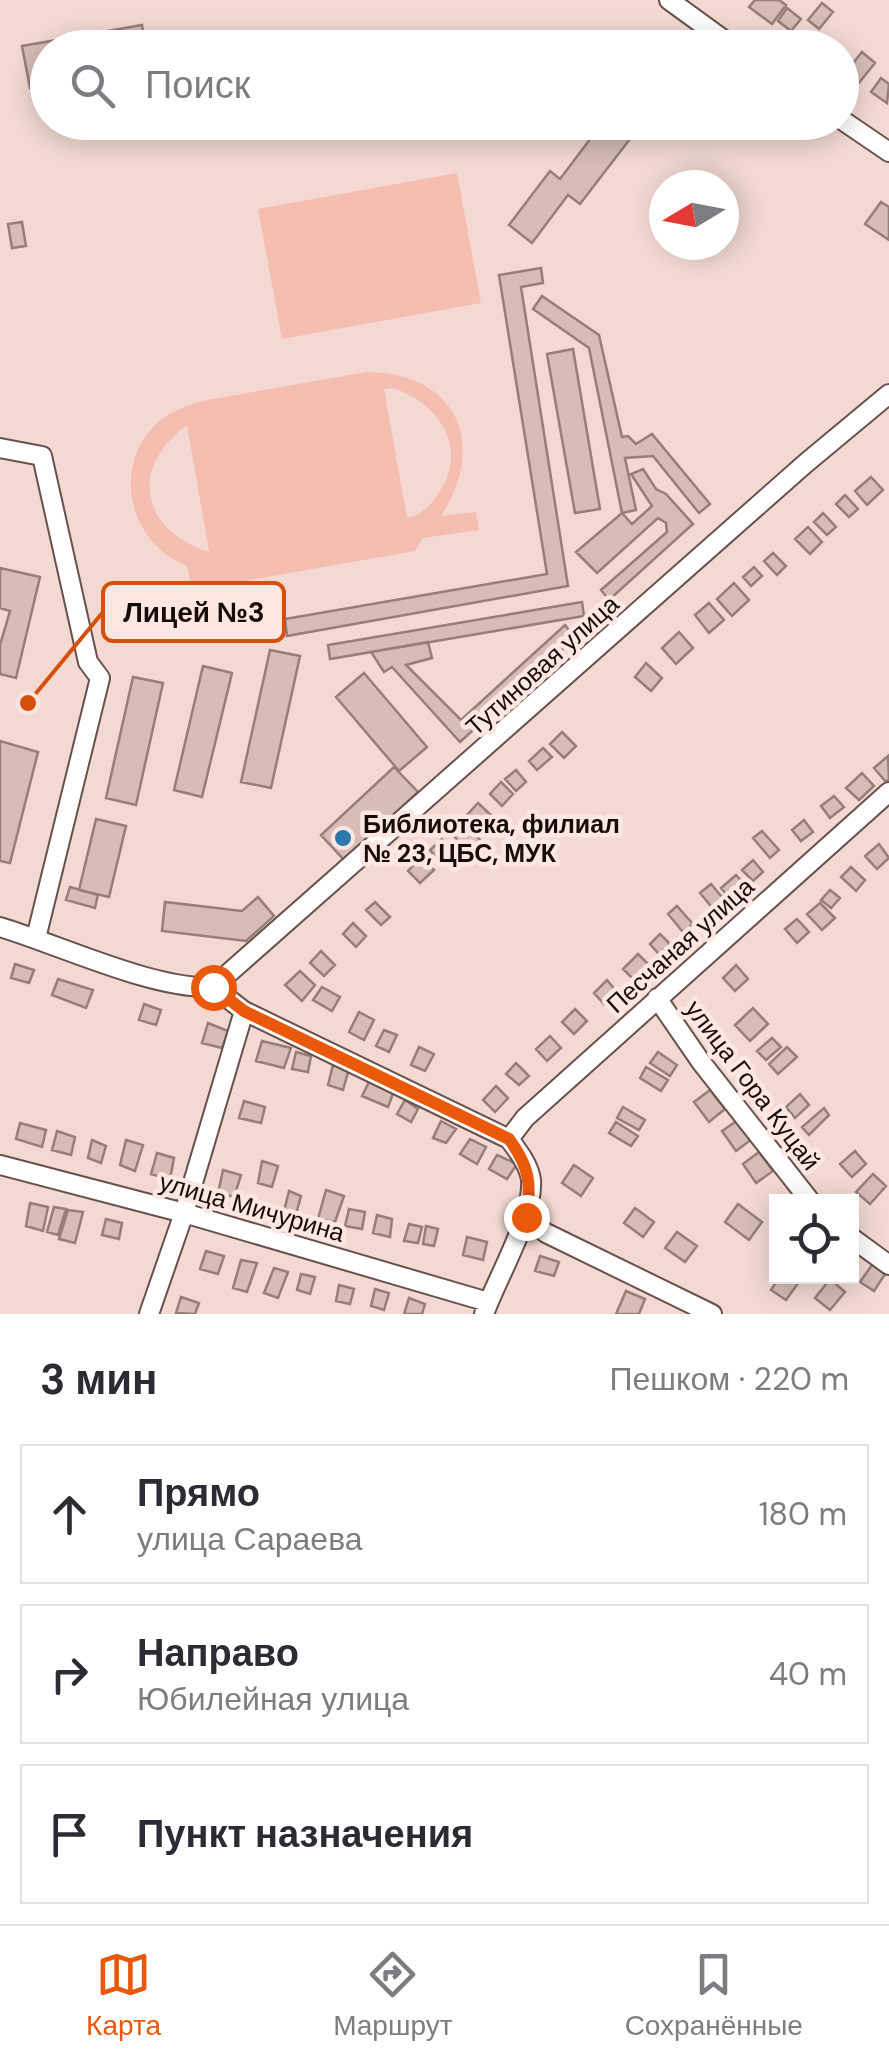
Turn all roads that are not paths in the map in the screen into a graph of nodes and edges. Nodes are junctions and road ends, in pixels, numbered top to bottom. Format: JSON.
{"nodes":[{"id":1,"x":670,"y":0,"type":"edge"},
{"id":2,"x":711,"y":30,"type":"edge"},
{"id":3,"x":859,"y":132,"type":"edge"},
{"id":4,"x":889,"y":152,"type":"edge"},
{"id":5,"x":889,"y":394,"type":"edge"},
{"id":6,"x":0,"y":448,"type":"edge"},
{"id":7,"x":889,"y":792,"type":"edge"},
{"id":8,"x":0,"y":926,"type":"edge"},
{"id":9,"x":36,"y":938,"type":"junction"},
{"id":10,"x":213,"y":987,"type":"junction"},
{"id":11,"x":657,"y":998,"type":"junction"},
{"id":12,"x":244,"y":1011,"type":"junction"},
{"id":13,"x":502,"y":1136,"type":"junction"},
{"id":14,"x":0,"y":1165,"type":"edge"},
{"id":15,"x":805,"y":1194,"type":"edge"},
{"id":16,"x":184,"y":1213,"type":"junction"},
{"id":17,"x":526,"y":1217,"type":"junction"},
{"id":18,"x":859,"y":1243,"type":"edge"},
{"id":19,"x":889,"y":1265,"type":"edge"},
{"id":20,"x":487,"y":1308,"type":"edge"},
{"id":21,"x":149,"y":1314,"type":"edge"},
{"id":22,"x":712,"y":1314,"type":"edge"}],
"edges":[{"from":1,"to":2,"type":"street"},
{"from":3,"to":4,"type":"street"},
{"from":5,"to":10,"type":"street","name":"Тутиновая улица"},
{"from":6,"to":9,"type":"street"},
{"from":7,"to":11,"type":"street","name":"Песчаная улица"},
{"from":8,"to":9,"type":"street"},
{"from":9,"to":10,"type":"street"},
{"from":10,"to":12,"type":"street"},
{"from":11,"to":13,"type":"street","name":"Песчаная улица"},
{"from":11,"to":15,"type":"street","name":"улица Гора Куцай"},
{"from":12,"to":13,"type":"street"},
{"from":12,"to":16,"type":"street"},
{"from":13,"to":17,"type":"street"},
{"from":14,"to":16,"type":"street","name":"улица Мичурина"},
{"from":16,"to":20,"type":"street","name":"улица Мичурина"},
{"from":16,"to":21,"type":"street"},
{"from":17,"to":20,"type":"street"},
{"from":17,"to":22,"type":"street"},
{"from":18,"to":19,"type":"street"}]}
